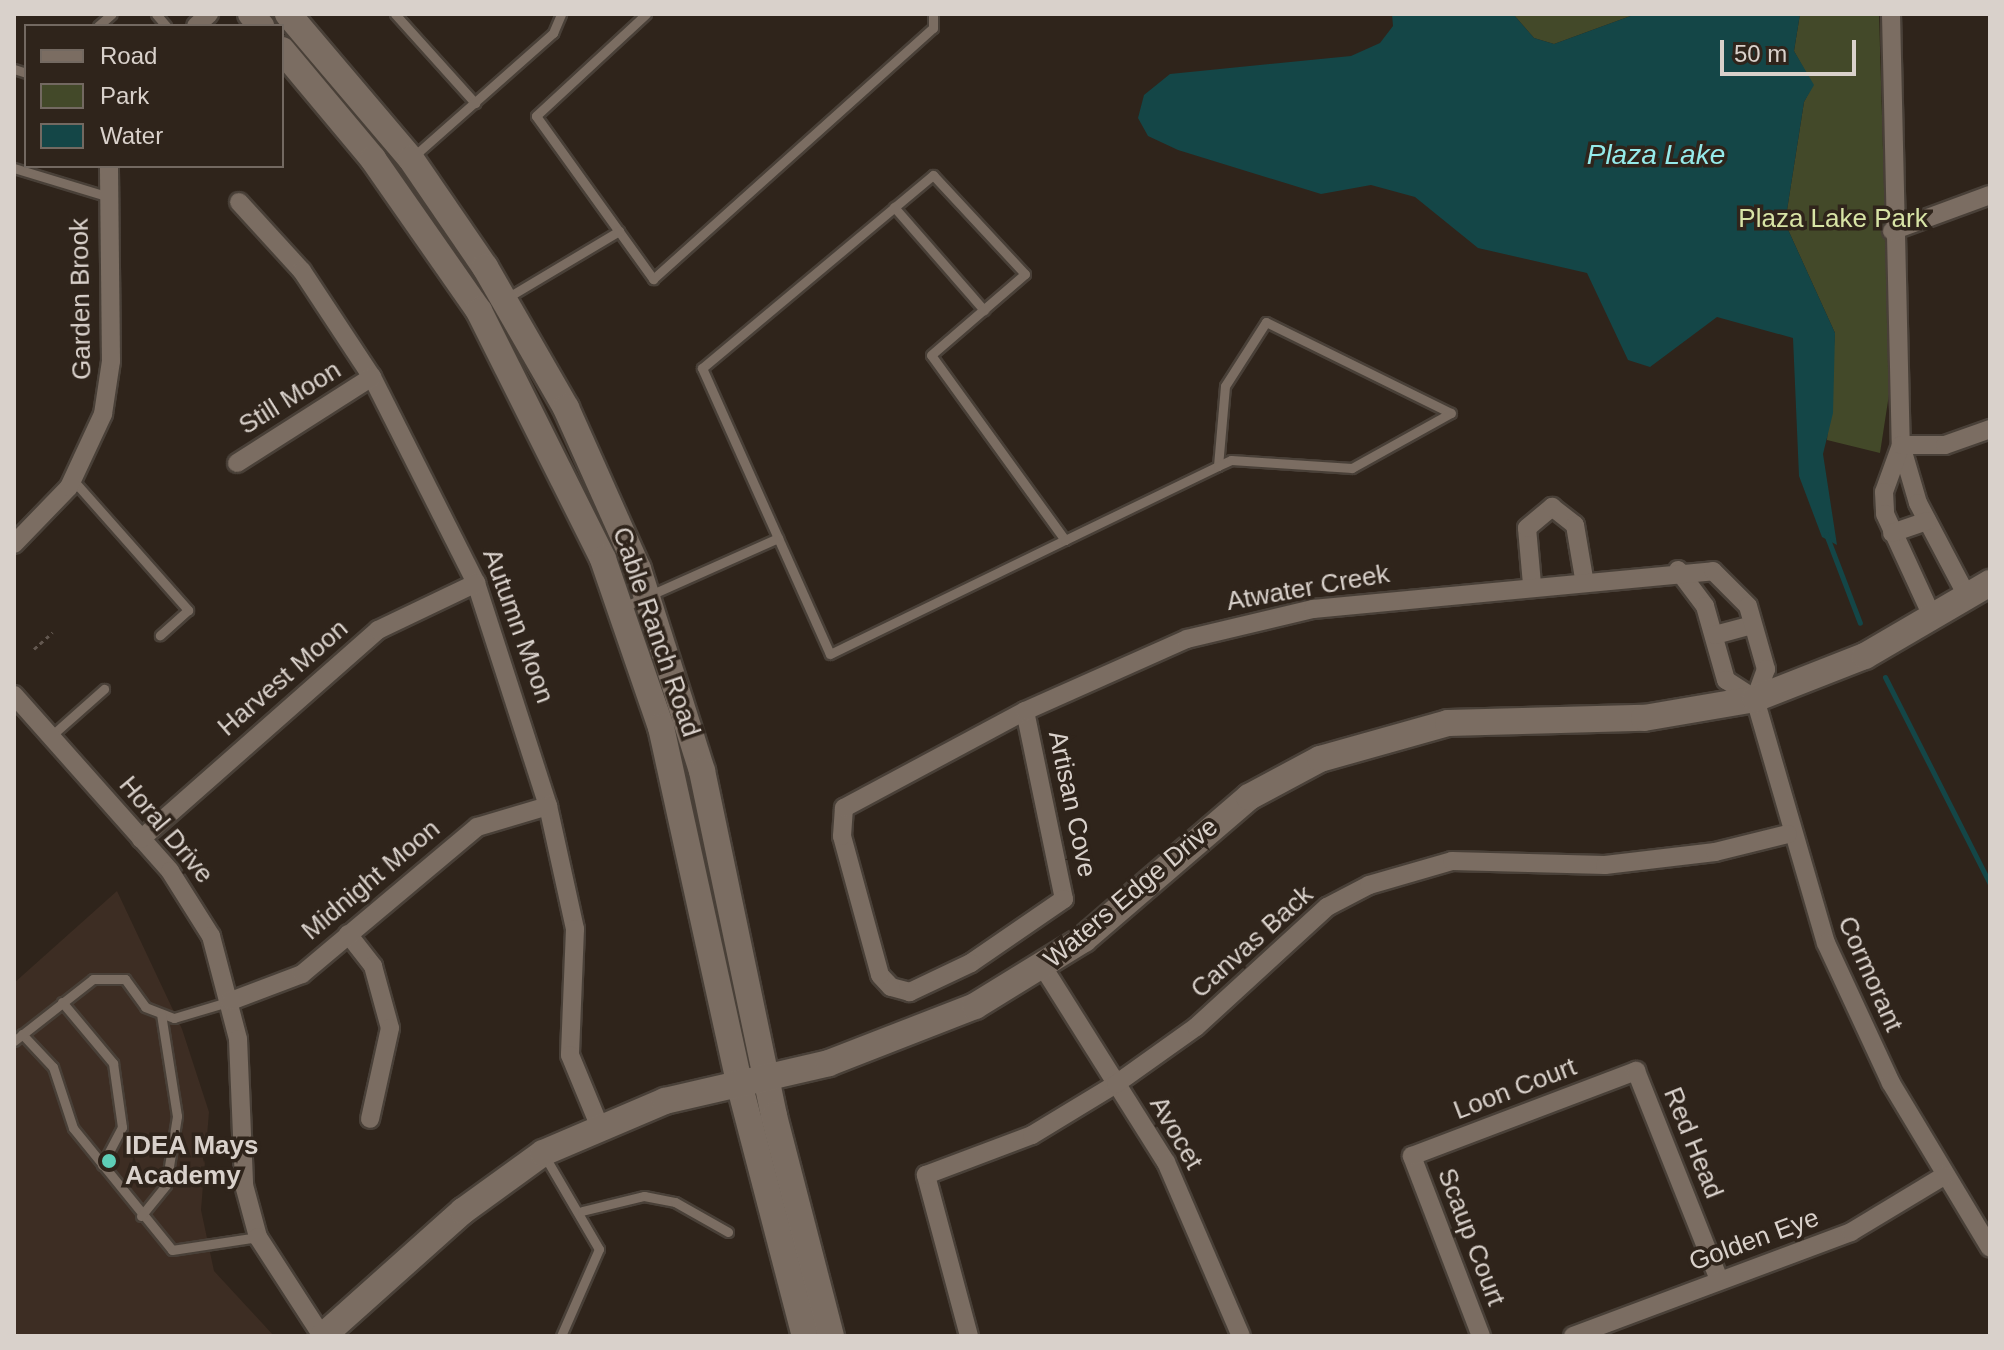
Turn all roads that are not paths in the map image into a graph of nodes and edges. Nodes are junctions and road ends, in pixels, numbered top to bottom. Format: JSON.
{"nodes":[{"id":1,"x":288,"y":14,"type":"edge"},
{"id":2,"x":395,"y":14,"type":"edge"},
{"id":3,"x":561,"y":14,"type":"edge"},
{"id":4,"x":646,"y":14,"type":"edge"},
{"id":5,"x":933,"y":14,"type":"edge"},
{"id":6,"x":1891,"y":14,"type":"edge"},
{"id":7,"x":284,"y":52,"type":"edge"},
{"id":8,"x":475,"y":103,"type":"junction"},
{"id":9,"x":411,"y":159,"type":"junction"},
{"id":10,"x":14,"y":168,"type":"edge"},
{"id":11,"x":109,"y":168,"type":"edge"},
{"id":12,"x":1990,"y":195,"type":"edge"},
{"id":13,"x":106,"y":196,"type":"junction"},
{"id":14,"x":239,"y":202,"type":"dead end"},
{"id":15,"x":894,"y":207,"type":"junction"},
{"id":16,"x":619,"y":231,"type":"junction"},
{"id":17,"x":1892,"y":231,"type":"junction"},
{"id":18,"x":505,"y":299,"type":"junction"},
{"id":19,"x":984,"y":310,"type":"junction"},
{"id":20,"x":479,"y":311,"type":"junction"},
{"id":21,"x":372,"y":377,"type":"junction"},
{"id":22,"x":1990,"y":429,"type":"edge"},
{"id":23,"x":1901,"y":445,"type":"junction"},
{"id":24,"x":237,"y":463,"type":"dead end"},
{"id":25,"x":1218,"y":466,"type":"junction"},
{"id":26,"x":73,"y":480,"type":"junction"},
{"id":27,"x":1927,"y":521,"type":"junction"},
{"id":28,"x":1892,"y":533,"type":"junction"},
{"id":29,"x":778,"y":538,"type":"junction"},
{"id":30,"x":1065,"y":540,"type":"junction"},
{"id":31,"x":14,"y":544,"type":"edge"},
{"id":32,"x":1678,"y":570,"type":"junction"},
{"id":33,"x":1584,"y":578,"type":"junction"},
{"id":34,"x":476,"y":583,"type":"junction"},
{"id":35,"x":1990,"y":583,"type":"edge"},
{"id":36,"x":1532,"y":584,"type":"junction"},
{"id":37,"x":1967,"y":596,"type":"junction"},
{"id":38,"x":649,"y":598,"type":"junction"},
{"id":39,"x":621,"y":608,"type":"junction"},
{"id":40,"x":1932,"y":616,"type":"junction"},
{"id":41,"x":1753,"y":625,"type":"junction"},
{"id":42,"x":160,"y":635,"type":"dead end"},
{"id":43,"x":1715,"y":635,"type":"junction"},
{"id":44,"x":104,"y":689,"type":"dead end"},
{"id":45,"x":14,"y":695,"type":"edge"},
{"id":46,"x":1755,"y":699,"type":"junction"},
{"id":47,"x":1025,"y":711,"type":"junction"},
{"id":48,"x":51,"y":736,"type":"junction"},
{"id":49,"x":548,"y":806,"type":"junction"},
{"id":50,"x":1788,"y":834,"type":"junction"},
{"id":51,"x":141,"y":839,"type":"junction"},
{"id":52,"x":348,"y":934,"type":"junction"},
{"id":53,"x":1043,"y":967,"type":"junction"},
{"id":54,"x":891,"y":987,"type":"joint"},
{"id":55,"x":231,"y":1001,"type":"junction"},
{"id":56,"x":62,"y":1002,"type":"junction"},
{"id":57,"x":161,"y":1014,"type":"junction"},
{"id":58,"x":18,"y":1037,"type":"edge"},
{"id":59,"x":1636,"y":1071,"type":"joint"},
{"id":60,"x":766,"y":1078,"type":"junction"},
{"id":61,"x":739,"y":1083,"type":"junction"},
{"id":62,"x":1116,"y":1084,"type":"junction"},
{"id":63,"x":370,"y":1119,"type":"dead end"},
{"id":64,"x":599,"y":1125,"type":"junction"},
{"id":65,"x":543,"y":1153,"type":"junction"},
{"id":66,"x":1412,"y":1156,"type":"joint"},
{"id":67,"x":102,"y":1165,"type":"junction"},
{"id":68,"x":1944,"y":1176,"type":"junction"},
{"id":69,"x":582,"y":1211,"type":"junction"},
{"id":70,"x":141,"y":1216,"type":"junction"},
{"id":71,"x":728,"y":1232,"type":"dead end"},
{"id":72,"x":258,"y":1237,"type":"junction"},
{"id":73,"x":1990,"y":1248,"type":"edge"},
{"id":74,"x":1719,"y":1280,"type":"junction"},
{"id":75,"x":322,"y":1336,"type":"edge"},
{"id":76,"x":561,"y":1336,"type":"edge"},
{"id":77,"x":805,"y":1336,"type":"edge"},
{"id":78,"x":831,"y":1336,"type":"edge"},
{"id":79,"x":969,"y":1336,"type":"edge"},
{"id":80,"x":1241,"y":1336,"type":"edge"},
{"id":81,"x":1481,"y":1336,"type":"edge"},
{"id":82,"x":1573,"y":1336,"type":"edge"}],
"edges":[{"from":1,"to":9,"type":"street","name":"Cable Ranch Road"},
{"from":2,"to":8,"type":"lane"},
{"from":3,"to":8,"type":"lane"},
{"from":4,"to":16,"type":"lane"},
{"from":5,"to":16,"type":"lane"},
{"from":6,"to":17,"type":"street"},
{"from":7,"to":20,"type":"street","name":"Cable Ranch Road"},
{"from":8,"to":9,"type":"lane"},
{"from":9,"to":18,"type":"street","name":"Cable Ranch Road"},
{"from":10,"to":13,"type":"lane"},
{"from":11,"to":13,"type":"street","name":"Garden Brook"},
{"from":12,"to":17,"type":"street"},
{"from":13,"to":26,"type":"street","name":"Garden Brook"},
{"from":14,"to":21,"type":"street","name":"Autumn Moon"},
{"from":15,"to":19,"type":"lane"},
{"from":15,"to":19,"type":"lane"},
{"from":15,"to":29,"type":"lane"},
{"from":16,"to":18,"type":"lane"},
{"from":17,"to":23,"type":"street"},
{"from":18,"to":20,"type":"lane"},
{"from":18,"to":38,"type":"street","name":"Cable Ranch Road"},
{"from":19,"to":30,"type":"lane"},
{"from":20,"to":39,"type":"street","name":"Cable Ranch Road"},
{"from":21,"to":24,"type":"street","name":"Still Moon"},
{"from":21,"to":34,"type":"street","name":"Autumn Moon"},
{"from":22,"to":23,"type":"street"},
{"from":23,"to":27,"type":"street"},
{"from":23,"to":28,"type":"street"},
{"from":25,"to":25,"type":"lane"},
{"from":25,"to":30,"type":"lane"},
{"from":26,"to":31,"type":"street","name":"Garden Brook"},
{"from":26,"to":42,"type":"lane"},
{"from":27,"to":28,"type":"street"},
{"from":27,"to":37,"type":"street"},
{"from":28,"to":40,"type":"street"},
{"from":29,"to":30,"type":"lane"},
{"from":29,"to":38,"type":"lane"},
{"from":32,"to":33,"type":"street","name":"Atwater Creek"},
{"from":32,"to":41,"type":"street","name":"Atwater Creek"},
{"from":32,"to":43,"type":"street"},
{"from":33,"to":36,"type":"street","name":"Atwater Creek"},
{"from":33,"to":36,"type":"street"},
{"from":34,"to":49,"type":"street","name":"Autumn Moon"},
{"from":34,"to":51,"type":"street","name":"Harvest Moon"},
{"from":35,"to":37,"type":"street","name":"Waters Edge Drive"},
{"from":36,"to":47,"type":"street","name":"Atwater Creek"},
{"from":37,"to":40,"type":"street","name":"Waters Edge Drive"},
{"from":38,"to":39,"type":"lane"},
{"from":38,"to":60,"type":"street","name":"Cable Ranch Road"},
{"from":39,"to":61,"type":"street","name":"Cable Ranch Road"},
{"from":40,"to":46,"type":"street","name":"Waters Edge Drive"},
{"from":41,"to":43,"type":"street"},
{"from":41,"to":46,"type":"street","name":"Atwater Creek"},
{"from":43,"to":46,"type":"street"},
{"from":44,"to":48,"type":"lane"},
{"from":45,"to":48,"type":"street","name":"Horal Drive"},
{"from":46,"to":50,"type":"street","name":"Cormorant"},
{"from":46,"to":53,"type":"street","name":"Waters Edge Drive"},
{"from":47,"to":54,"type":"street","name":"Artisan Cove"},
{"from":47,"to":54,"type":"street","name":"Atwater Creek"},
{"from":48,"to":51,"type":"street","name":"Horal Drive"},
{"from":49,"to":52,"type":"street","name":"Midnight Moon"},
{"from":49,"to":64,"type":"street","name":"Autumn Moon"},
{"from":50,"to":62,"type":"street","name":"Canvas Back"},
{"from":50,"to":68,"type":"street","name":"Cormorant"},
{"from":51,"to":55,"type":"street","name":"Horal Drive"},
{"from":52,"to":55,"type":"street","name":"Midnight Moon"},
{"from":52,"to":63,"type":"street"},
{"from":53,"to":60,"type":"street","name":"Waters Edge Drive"},
{"from":53,"to":62,"type":"street","name":"Avocet"},
{"from":55,"to":57,"type":"lane"},
{"from":55,"to":72,"type":"street","name":"Horal Drive"},
{"from":56,"to":57,"type":"lane"},
{"from":56,"to":58,"type":"lane"},
{"from":56,"to":67,"type":"lane"},
{"from":57,"to":70,"type":"lane"},
{"from":58,"to":67,"type":"lane"},
{"from":59,"to":66,"type":"street","name":"Loon Court"},
{"from":59,"to":74,"type":"street","name":"Red Head"},
{"from":60,"to":61,"type":"street","name":"Waters Edge Drive"},
{"from":60,"to":78,"type":"street","name":"Cable Ranch Road"},
{"from":61,"to":64,"type":"street","name":"Waters Edge Drive"},
{"from":61,"to":77,"type":"street","name":"Cable Ranch Road"},
{"from":62,"to":79,"type":"street","name":"Canvas Back"},
{"from":62,"to":80,"type":"street","name":"Avocet"},
{"from":64,"to":65,"type":"street","name":"Waters Edge Drive"},
{"from":65,"to":69,"type":"lane"},
{"from":65,"to":75,"type":"street","name":"Waters Edge Drive"},
{"from":66,"to":81,"type":"street","name":"Scaup Court"},
{"from":67,"to":70,"type":"lane"},
{"from":68,"to":73,"type":"street","name":"Cormorant"},
{"from":68,"to":74,"type":"street","name":"Golden Eye"},
{"from":69,"to":71,"type":"lane"},
{"from":69,"to":76,"type":"lane"},
{"from":70,"to":72,"type":"lane"},
{"from":72,"to":75,"type":"street","name":"Horal Drive"},
{"from":74,"to":82,"type":"street","name":"Golden Eye"}]}
